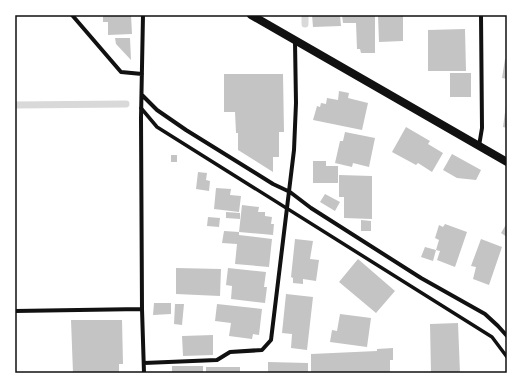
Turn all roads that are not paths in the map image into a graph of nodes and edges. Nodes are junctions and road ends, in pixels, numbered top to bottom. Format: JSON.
{"nodes":[{"id":1,"x":72,"y":15,"type":"edge"},
{"id":2,"x":143,"y":15,"type":"edge"},
{"id":3,"x":251,"y":15,"type":"edge"},
{"id":4,"x":481,"y":15,"type":"edge"},
{"id":5,"x":296,"y":41,"type":"junction"},
{"id":6,"x":142,"y":74,"type":"junction"},
{"id":7,"x":142,"y":95,"type":"junction"},
{"id":8,"x":141,"y":108,"type":"junction"},
{"id":9,"x":479,"y":146,"type":"junction"},
{"id":10,"x":507,"y":162,"type":"edge"},
{"id":11,"x":290,"y":192,"type":"junction"},
{"id":12,"x":287,"y":209,"type":"junction"},
{"id":13,"x":142,"y":309,"type":"junction"},
{"id":14,"x":15,"y":311,"type":"edge"},
{"id":15,"x":507,"y":336,"type":"edge"},
{"id":16,"x":507,"y":357,"type":"edge"},
{"id":17,"x":144,"y":363,"type":"junction"},
{"id":18,"x":144,"y":373,"type":"edge"}],
"edges":[{"from":1,"to":6,"type":"street"},
{"from":2,"to":6,"type":"street"},
{"from":3,"to":5,"type":"main road"},
{"from":4,"to":9,"type":"street"},
{"from":5,"to":9,"type":"main road"},
{"from":5,"to":11,"type":"street"},
{"from":6,"to":7,"type":"street"},
{"from":7,"to":8,"type":"street"},
{"from":7,"to":11,"type":"street"},
{"from":8,"to":12,"type":"street"},
{"from":8,"to":13,"type":"street"},
{"from":9,"to":10,"type":"main road"},
{"from":11,"to":12,"type":"street"},
{"from":11,"to":15,"type":"street"},
{"from":12,"to":16,"type":"street"},
{"from":12,"to":17,"type":"street"},
{"from":13,"to":14,"type":"street"},
{"from":13,"to":17,"type":"street"},
{"from":17,"to":18,"type":"street"}]}
